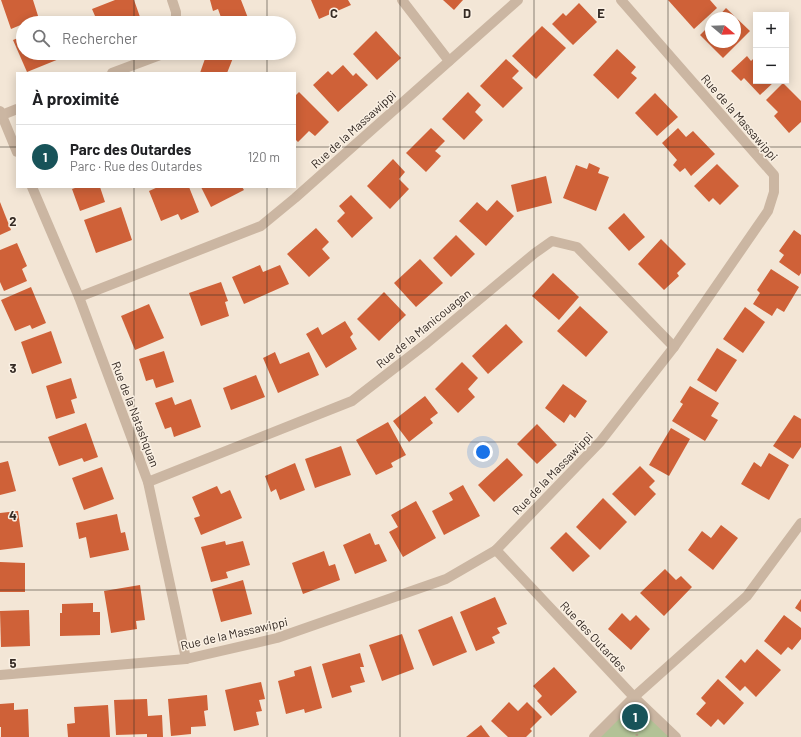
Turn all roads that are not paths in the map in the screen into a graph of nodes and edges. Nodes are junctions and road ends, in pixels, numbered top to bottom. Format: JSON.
{"nodes":[{"id":1,"x":172,"y":0,"type":"edge"},
{"id":2,"x":402,"y":0,"type":"edge"},
{"id":3,"x":518,"y":0,"type":"edge"},
{"id":4,"x":621,"y":0,"type":"edge"},
{"id":5,"x":176,"y":16,"type":"edge"},
{"id":6,"x":147,"y":60,"type":"edge"},
{"id":7,"x":449,"y":61,"type":"junction"},
{"id":8,"x":115,"y":72,"type":"edge"},
{"id":9,"x":16,"y":110,"type":"edge"},
{"id":10,"x":1,"y":113,"type":"edge"},
{"id":11,"x":16,"y":150,"type":"edge"},
{"id":12,"x":32,"y":188,"type":"edge"},
{"id":13,"x":79,"y":297,"type":"junction"},
{"id":14,"x":674,"y":346,"type":"junction"},
{"id":15,"x":148,"y":482,"type":"junction"},
{"id":16,"x":801,"y":523,"type":"edge"},
{"id":17,"x":496,"y":550,"type":"junction"},
{"id":18,"x":186,"y":659,"type":"junction"},
{"id":19,"x":0,"y":675,"type":"edge"},
{"id":20,"x":634,"y":697,"type":"junction"},
{"id":21,"x":594,"y":737,"type":"edge"},
{"id":22,"x":676,"y":737,"type":"edge"}],
"edges":[{"from":1,"to":5,"type":"street"},
{"from":2,"to":7,"type":"street"},
{"from":3,"to":7,"type":"street","name":"Rue de la Massawippi"},
{"from":4,"to":14,"type":"street","name":"Rue de la Massawippi"},
{"from":6,"to":8,"type":"street"},
{"from":7,"to":13,"type":"street","name":"Rue de la Massawippi"},
{"from":9,"to":10,"type":"street"},
{"from":10,"to":11,"type":"street"},
{"from":12,"to":13,"type":"street","name":"Rue de la Natashquan"},
{"from":13,"to":15,"type":"street","name":"Rue de la Natashquan"},
{"from":14,"to":15,"type":"street","name":"Rue de la Manicouagan"},
{"from":14,"to":17,"type":"street","name":"Rue de la Massawippi"},
{"from":15,"to":18,"type":"street","name":"Rue de la Natashquan"},
{"from":16,"to":20,"type":"street"},
{"from":17,"to":18,"type":"street","name":"Rue de la Massawippi"},
{"from":17,"to":20,"type":"street","name":"Rue des Outardes"},
{"from":18,"to":19,"type":"street","name":"Rue de la Massawippi"},
{"from":20,"to":21,"type":"street"},
{"from":20,"to":22,"type":"street","name":"Rue des Outardes"}]}
